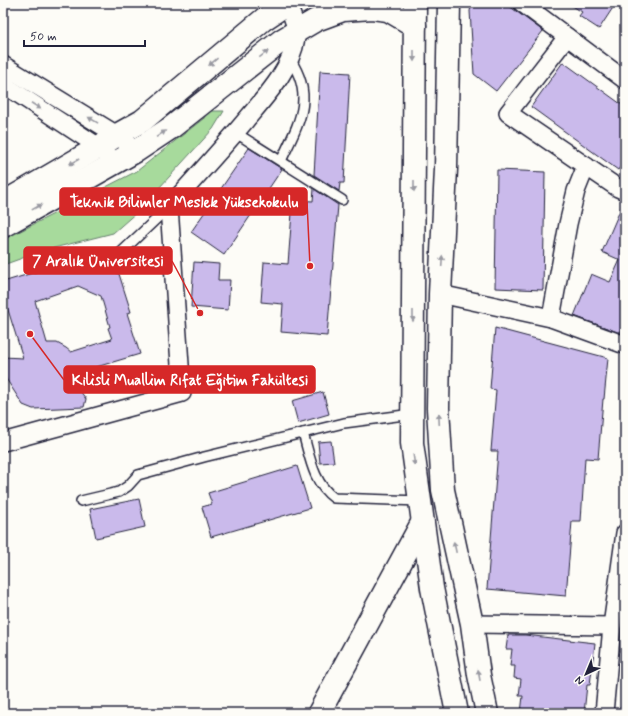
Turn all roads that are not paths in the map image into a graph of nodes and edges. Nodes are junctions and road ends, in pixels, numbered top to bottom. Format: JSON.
{"nodes":[{"id":1,"x":288,"y":3,"type":"edge"},
{"id":2,"x":415,"y":3,"type":"edge"},
{"id":3,"x":449,"y":3,"type":"edge"},
{"id":4,"x":522,"y":3,"type":"edge"},
{"id":5,"x":415,"y":26,"type":"junction"},
{"id":6,"x":296,"y":31,"type":"junction"},
{"id":7,"x":567,"y":37,"type":"junction"},
{"id":8,"x":290,"y":59,"type":"junction"},
{"id":9,"x":3,"y":65,"type":"edge"},
{"id":10,"x":625,"y":80,"type":"edge"},
{"id":11,"x":3,"y":84,"type":"edge"},
{"id":12,"x":236,"y":133,"type":"junction"},
{"id":13,"x":117,"y":135,"type":"junction"},
{"id":14,"x":99,"y":147,"type":"junction"},
{"id":15,"x":136,"y":151,"type":"junction"},
{"id":16,"x":281,"y":161,"type":"junction"},
{"id":17,"x":116,"y":163,"type":"junction"},
{"id":18,"x":586,"y":166,"type":"junction"},
{"id":19,"x":623,"y":186,"type":"edge"},
{"id":20,"x":342,"y":200,"type":"dead end"},
{"id":21,"x":3,"y":203,"type":"edge"},
{"id":22,"x":170,"y":207,"type":"junction"},
{"id":23,"x":3,"y":226,"type":"edge"},
{"id":24,"x":113,"y":260,"type":"dead end"},
{"id":25,"x":440,"y":294,"type":"junction"},
{"id":26,"x":551,"y":318,"type":"junction"},
{"id":27,"x":625,"y":345,"type":"edge"},
{"id":28,"x":412,"y":414,"type":"junction"},
{"id":29,"x":303,"y":433,"type":"junction"},
{"id":30,"x":3,"y":442,"type":"edge"},
{"id":31,"x":81,"y":501,"type":"dead end"},
{"id":32,"x":420,"y":501,"type":"junction"},
{"id":33,"x":422,"y":523,"type":"junction"},
{"id":34,"x":625,"y":533,"type":"edge"},
{"id":35,"x":472,"y":624,"type":"junction"},
{"id":36,"x":612,"y":626,"type":"junction"},
{"id":37,"x":319,"y":713,"type":"edge"},
{"id":38,"x":457,"y":713,"type":"edge"},
{"id":39,"x":487,"y":713,"type":"edge"},
{"id":40,"x":604,"y":713,"type":"edge"}],
"edges":[{"from":1,"to":6,"type":"street"},
{"from":1,"to":13,"type":"main road","one_way":true},
{"from":2,"to":5,"type":"main road"},
{"from":25,"to":3,"type":"main road","one_way":true},
{"from":4,"to":7,"type":"street"},
{"from":5,"to":6,"type":"main road"},
{"from":5,"to":28,"type":"main road","one_way":true},
{"from":6,"to":8,"type":"street"},
{"from":15,"to":6,"type":"main road","one_way":true},
{"from":7,"to":10,"type":"street"},
{"from":7,"to":18,"type":"street"},
{"from":8,"to":12,"type":"street"},
{"from":8,"to":16,"type":"lane"},
{"from":13,"to":9,"type":"street","one_way":true},
{"from":11,"to":14,"type":"street","one_way":true},
{"from":12,"to":16,"type":"lane"},
{"from":12,"to":22,"type":"street"},
{"from":13,"to":14,"type":"main road"},
{"from":13,"to":15,"type":"street"},
{"from":14,"to":17,"type":"street"},
{"from":14,"to":21,"type":"main road","one_way":true},
{"from":15,"to":17,"type":"main road"},
{"from":16,"to":20,"type":"lane"},
{"from":23,"to":17,"type":"main road","one_way":true},
{"from":18,"to":19,"type":"street"},
{"from":18,"to":26,"type":"street"},
{"from":22,"to":24,"type":"lane"},
{"from":22,"to":30,"type":"street"},
{"from":25,"to":26,"type":"street"},
{"from":35,"to":25,"type":"main road","one_way":true},
{"from":26,"to":27,"type":"street"},
{"from":28,"to":29,"type":"lane"},
{"from":28,"to":32,"type":"main road","one_way":true},
{"from":29,"to":31,"type":"lane"},
{"from":29,"to":32,"type":"lane"},
{"from":32,"to":33,"type":"main road"},
{"from":33,"to":37,"type":"main road"},
{"from":33,"to":38,"type":"main road"},
{"from":34,"to":36,"type":"street"},
{"from":35,"to":36,"type":"street"},
{"from":39,"to":35,"type":"main road","one_way":true},
{"from":36,"to":40,"type":"street"}]}
